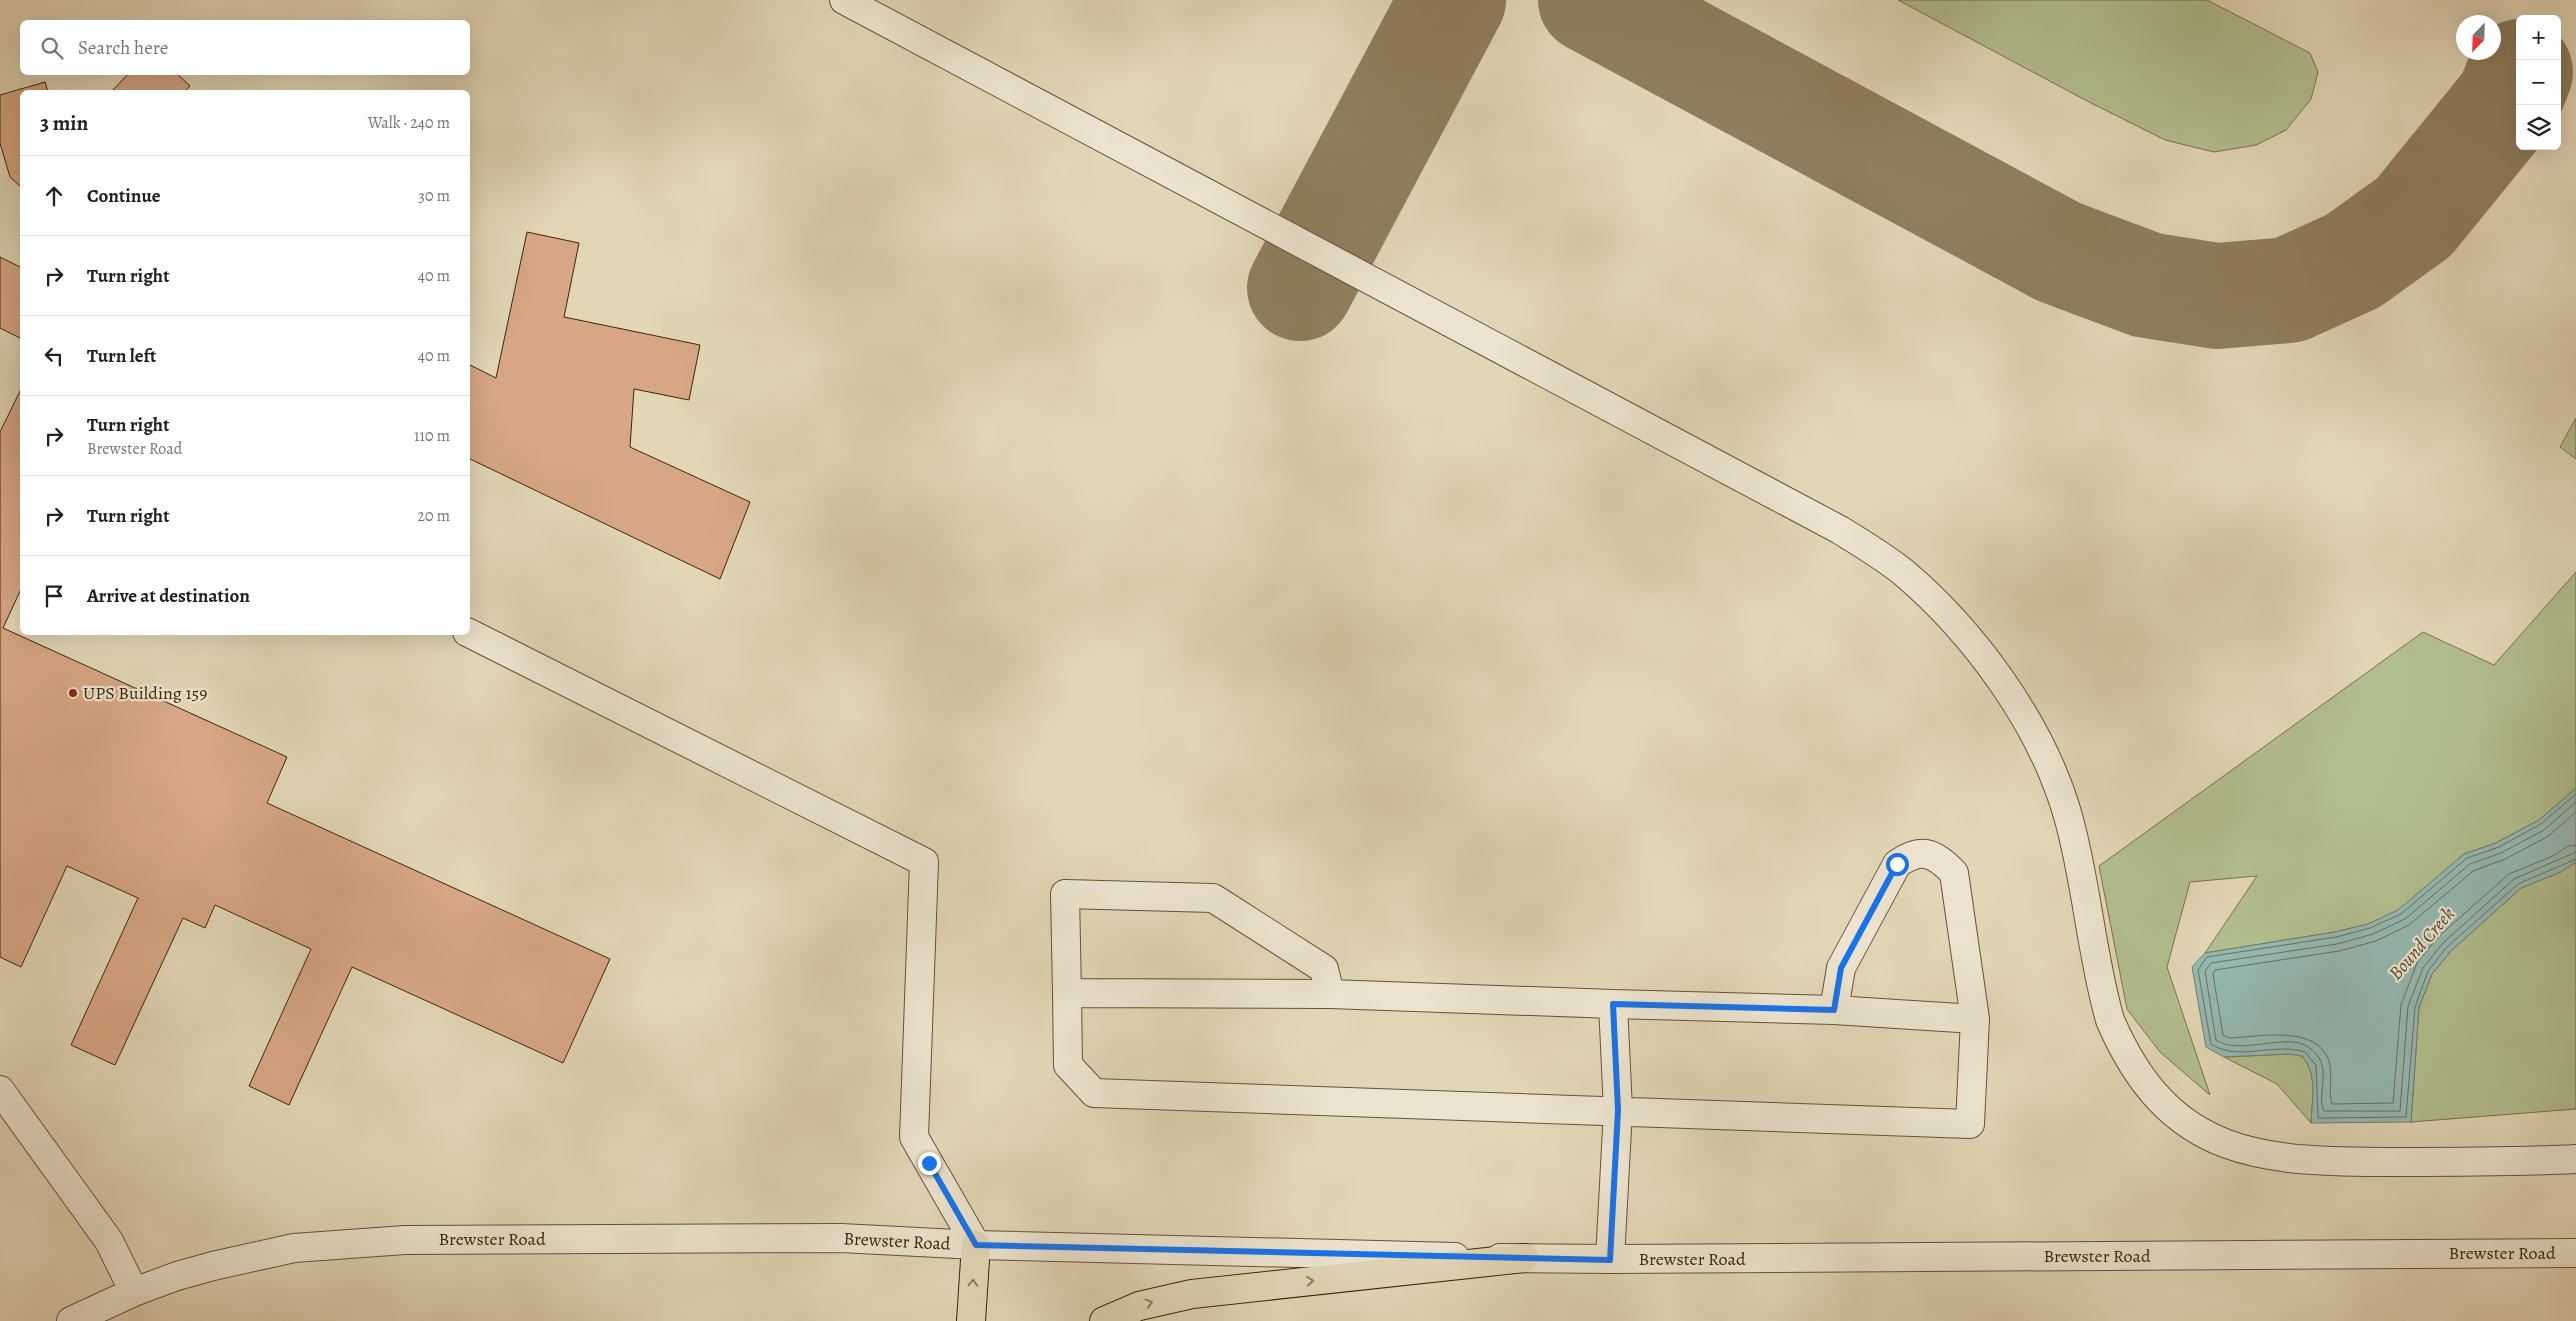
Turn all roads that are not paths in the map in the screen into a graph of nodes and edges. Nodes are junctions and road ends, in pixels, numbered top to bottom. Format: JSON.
{"nodes":[{"id":1,"x":844,"y":0,"type":"edge"},
{"id":2,"x":470,"y":633,"type":"edge"},
{"id":3,"x":1067,"y":993,"type":"junction"},
{"id":4,"x":1330,"y":994,"type":"junction"},
{"id":5,"x":1613,"y":1004,"type":"junction"},
{"id":6,"x":1834,"y":1010,"type":"junction"},
{"id":7,"x":1975,"y":1019,"type":"junction"},
{"id":8,"x":0,"y":1090,"type":"edge"},
{"id":9,"x":1618,"y":1110,"type":"junction"},
{"id":10,"x":2576,"y":1159,"type":"edge"},
{"id":11,"x":976,"y":1245,"type":"junction"},
{"id":12,"x":2576,"y":1253,"type":"edge"},
{"id":13,"x":1524,"y":1258,"type":"junction"},
{"id":14,"x":1610,"y":1260,"type":"junction"},
{"id":15,"x":134,"y":1292,"type":"junction"},
{"id":16,"x":71,"y":1321,"type":"edge"},
{"id":17,"x":971,"y":1321,"type":"edge"},
{"id":18,"x":1104,"y":1321,"type":"edge"}],
"edges":[{"from":1,"to":10,"type":"street"},
{"from":2,"to":11,"type":"street"},
{"from":3,"to":4,"type":"street"},
{"from":3,"to":4,"type":"street"},
{"from":3,"to":9,"type":"street"},
{"from":4,"to":5,"type":"street"},
{"from":5,"to":6,"type":"street"},
{"from":5,"to":9,"type":"street"},
{"from":6,"to":7,"type":"street"},
{"from":6,"to":7,"type":"street"},
{"from":7,"to":9,"type":"street"},
{"from":8,"to":15,"type":"street"},
{"from":9,"to":14,"type":"street"},
{"from":11,"to":13,"type":"street","name":"Brewster Road"},
{"from":11,"to":15,"type":"street","name":"Brewster Road"},
{"from":17,"to":11,"type":"highway","one_way":true},
{"from":12,"to":14,"type":"street","name":"Brewster Road"},
{"from":13,"to":14,"type":"street","name":"Brewster Road"},
{"from":18,"to":13,"type":"highway","one_way":true},
{"from":15,"to":16,"type":"street","name":"Brewster Road"}]}
